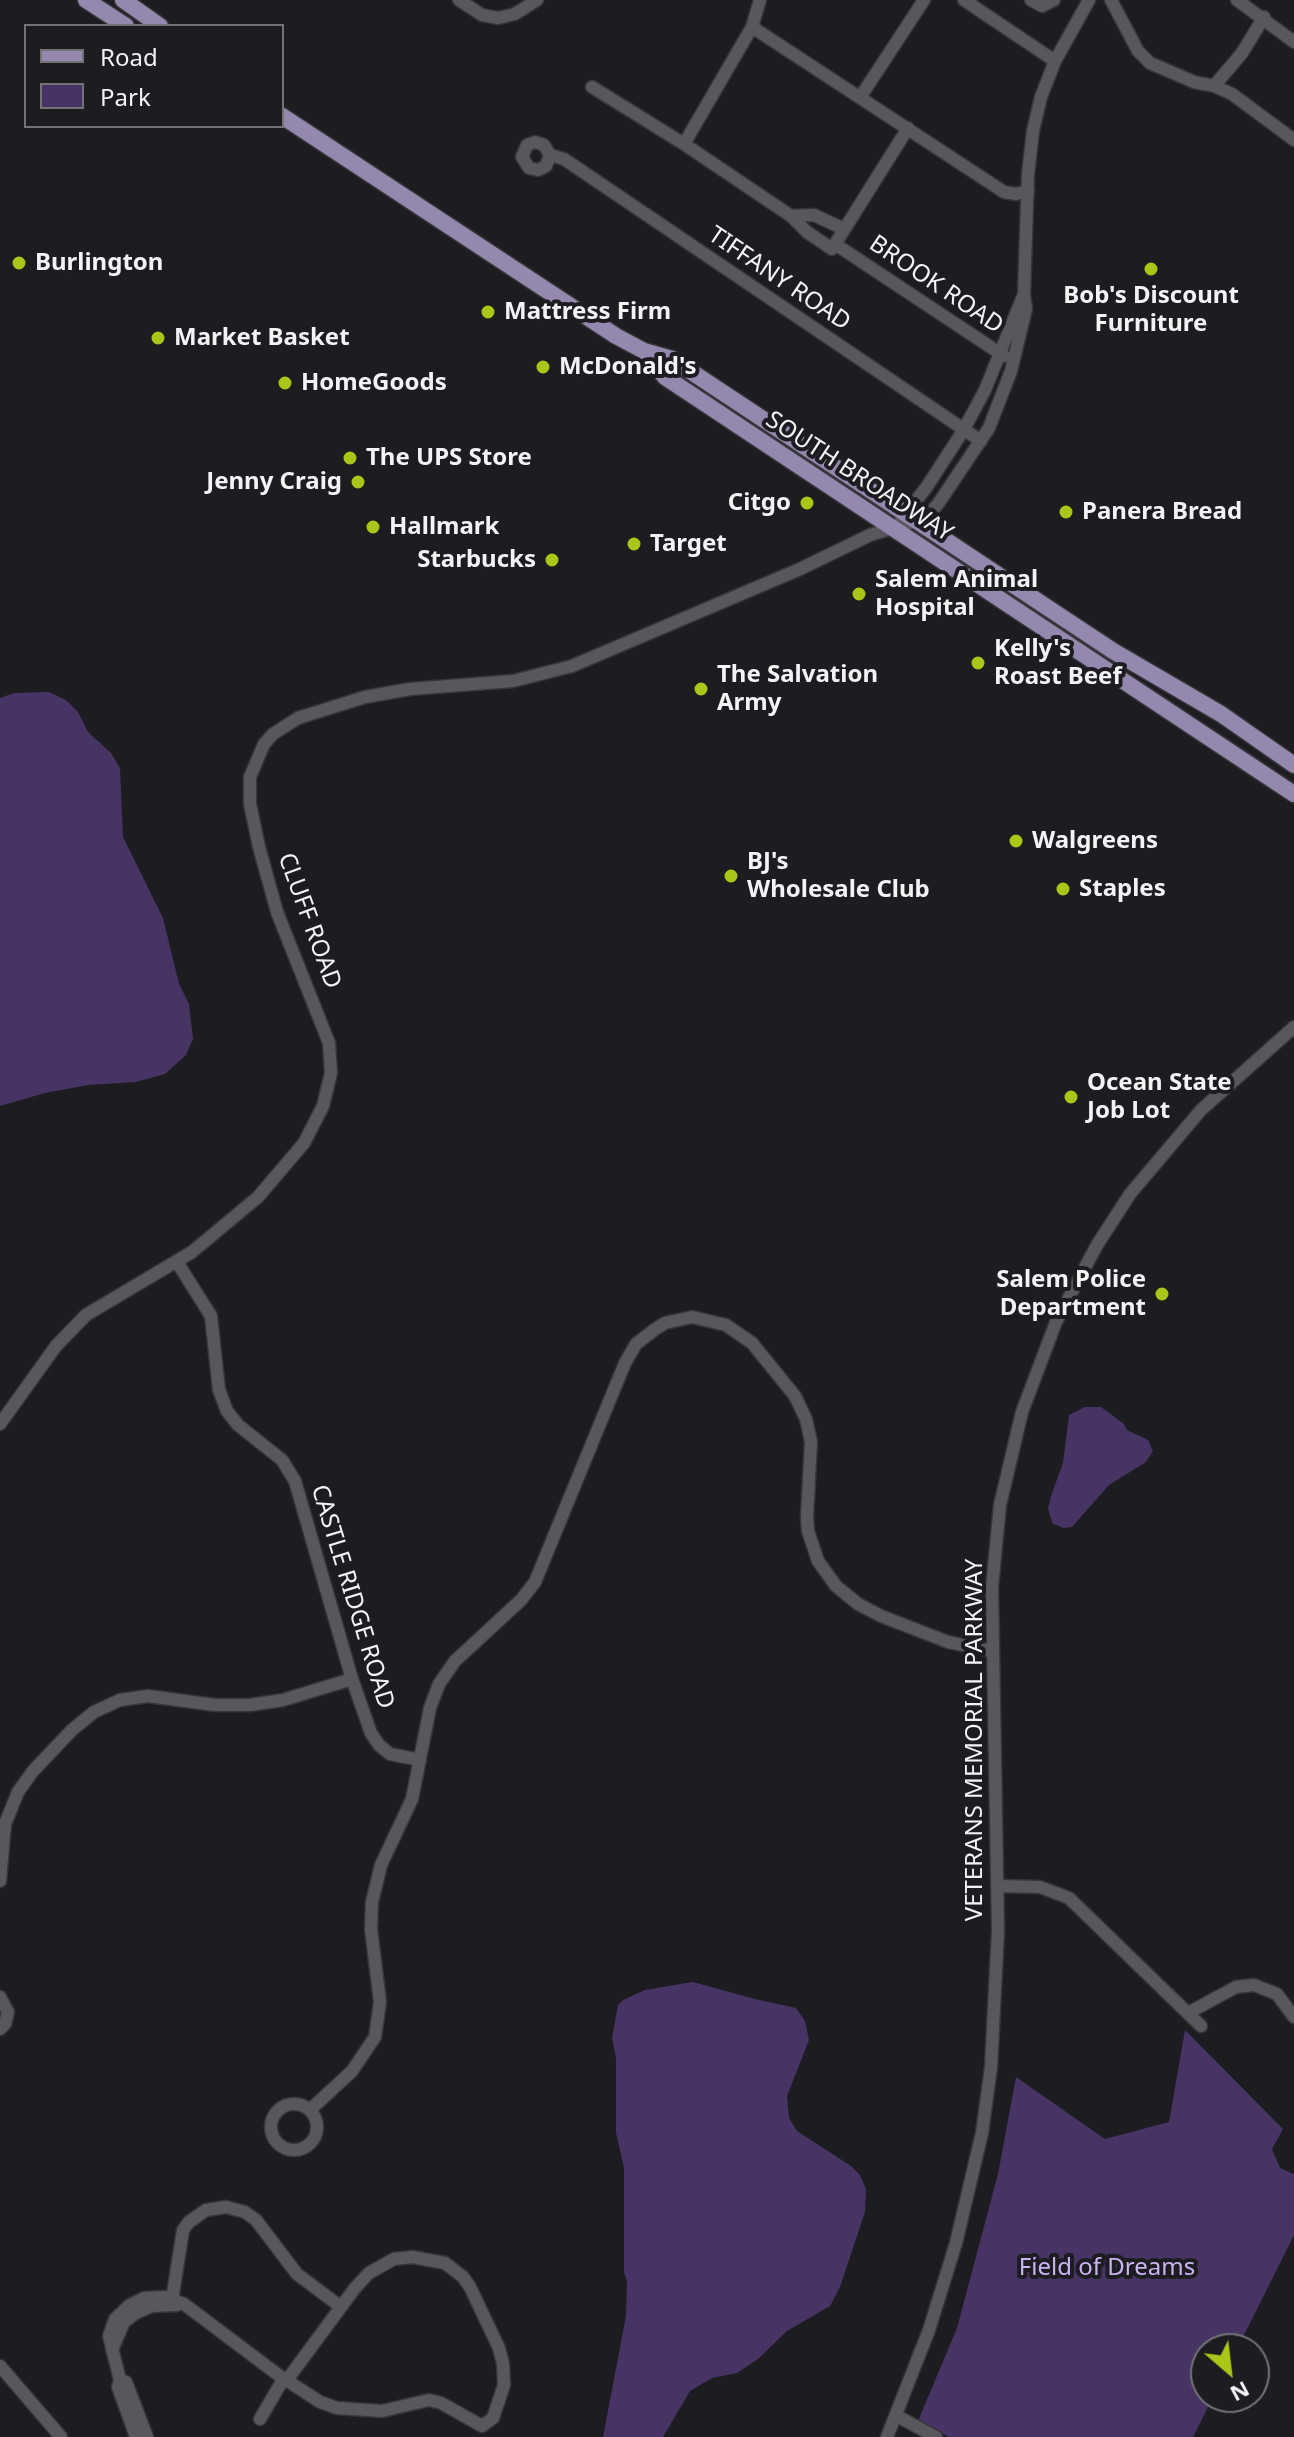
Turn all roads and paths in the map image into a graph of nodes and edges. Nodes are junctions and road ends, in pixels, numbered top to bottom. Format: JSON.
{"nodes":[{"id":1,"x":86,"y":0,"type":"edge"},
{"id":2,"x":123,"y":0,"type":"edge"},
{"id":3,"x":459,"y":0,"type":"edge"},
{"id":4,"x":537,"y":0,"type":"edge"},
{"id":5,"x":760,"y":0,"type":"edge"},
{"id":6,"x":924,"y":0,"type":"edge"},
{"id":7,"x":964,"y":0,"type":"edge"},
{"id":8,"x":1031,"y":0,"type":"edge"},
{"id":9,"x":1054,"y":0,"type":"edge"},
{"id":10,"x":1089,"y":0,"type":"edge"},
{"id":11,"x":1111,"y":0,"type":"edge"},
{"id":12,"x":1237,"y":0,"type":"edge"},
{"id":13,"x":1264,"y":17,"type":"junction"},
{"id":14,"x":123,"y":24,"type":"edge"},
{"id":15,"x":157,"y":24,"type":"edge"},
{"id":16,"x":752,"y":27,"type":"junction"},
{"id":17,"x":1294,"y":42,"type":"edge"},
{"id":18,"x":1055,"y":61,"type":"junction"},
{"id":19,"x":1214,"y":86,"type":"junction"},
{"id":20,"x":592,"y":87,"type":"dead end"},
{"id":21,"x":861,"y":96,"type":"junction"},
{"id":22,"x":284,"y":117,"type":"edge"},
{"id":23,"x":908,"y":128,"type":"junction"},
{"id":24,"x":1294,"y":140,"type":"edge"},
{"id":25,"x":684,"y":144,"type":"junction"},
{"id":26,"x":550,"y":155,"type":"dead end"},
{"id":27,"x":1028,"y":191,"type":"junction"},
{"id":28,"x":791,"y":216,"type":"junction"},
{"id":29,"x":844,"y":229,"type":"junction"},
{"id":30,"x":834,"y":246,"type":"junction"},
{"id":31,"x":1024,"y":294,"type":"junction"},
{"id":32,"x":644,"y":351,"type":"junction"},
{"id":33,"x":999,"y":353,"type":"junction"},
{"id":34,"x":1014,"y":361,"type":"junction"},
{"id":35,"x":963,"y":431,"type":"junction"},
{"id":36,"x":981,"y":441,"type":"junction"},
{"id":37,"x":911,"y":517,"type":"junction"},
{"id":38,"x":894,"y":528,"type":"junction"},
{"id":39,"x":1294,"y":765,"type":"edge"},
{"id":40,"x":1294,"y":794,"type":"edge"},
{"id":41,"x":1294,"y":1027,"type":"edge"},
{"id":42,"x":177,"y":1262,"type":"junction"},
{"id":43,"x":0,"y":1424,"type":"edge"},
{"id":44,"x":992,"y":1651,"type":"junction"},
{"id":45,"x":352,"y":1679,"type":"junction"},
{"id":46,"x":420,"y":1760,"type":"junction"},
{"id":47,"x":0,"y":1881,"type":"edge"},
{"id":48,"x":998,"y":1886,"type":"junction"},
{"id":49,"x":0,"y":1997,"type":"edge"},
{"id":50,"x":1188,"y":2013,"type":"junction"},
{"id":51,"x":1294,"y":2017,"type":"edge"},
{"id":52,"x":1201,"y":2026,"type":"dead end"},
{"id":53,"x":0,"y":2029,"type":"edge"},
{"id":54,"x":310,"y":2110,"type":"dead end"},
{"id":55,"x":178,"y":2302,"type":"junction"},
{"id":56,"x":341,"y":2307,"type":"junction"},
{"id":57,"x":0,"y":2366,"type":"edge"},
{"id":58,"x":286,"y":2379,"type":"junction"},
{"id":59,"x":120,"y":2380,"type":"junction"},
{"id":60,"x":897,"y":2416,"type":"junction"},
{"id":61,"x":260,"y":2419,"type":"dead end"},
{"id":62,"x":61,"y":2437,"type":"edge"},
{"id":63,"x":136,"y":2437,"type":"edge"},
{"id":64,"x":147,"y":2437,"type":"edge"},
{"id":65,"x":887,"y":2437,"type":"edge"},
{"id":66,"x":936,"y":2437,"type":"edge"}],
"edges":[{"from":1,"to":14,"type":"main road"},
{"from":2,"to":15,"type":"main road"},
{"from":3,"to":4,"type":"street"},
{"from":5,"to":16,"type":"street"},
{"from":6,"to":21,"type":"street"},
{"from":7,"to":18,"type":"street"},
{"from":8,"to":9,"type":"street"},
{"from":10,"to":18,"type":"street"},
{"from":11,"to":19,"type":"street"},
{"from":12,"to":13,"type":"street"},
{"from":13,"to":17,"type":"street"},
{"from":13,"to":19,"type":"street"},
{"from":16,"to":21,"type":"street"},
{"from":16,"to":25,"type":"street"},
{"from":18,"to":27,"type":"street"},
{"from":19,"to":24,"type":"street"},
{"from":20,"to":25,"type":"street","name":"BROOK ROAD"},
{"from":21,"to":23,"type":"street"},
{"from":22,"to":32,"type":"main road","name":"SOUTH BROADWAY"},
{"from":23,"to":27,"type":"street"},
{"from":23,"to":29,"type":"street"},
{"from":25,"to":28,"type":"street","name":"BROOK ROAD"},
{"from":26,"to":35,"type":"street","name":"TIFFANY ROAD"},
{"from":27,"to":31,"type":"street"},
{"from":28,"to":29,"type":"street"},
{"from":28,"to":30,"type":"street","name":"BROOK ROAD"},
{"from":29,"to":30,"type":"street"},
{"from":30,"to":33,"type":"street","name":"BROOK ROAD"},
{"from":31,"to":33,"type":"street"},
{"from":31,"to":34,"type":"street"},
{"from":32,"to":37,"type":"main road","name":"SOUTH BROADWAY"},
{"from":32,"to":38,"type":"main road","name":"SOUTH BROADWAY"},
{"from":33,"to":34,"type":"street","name":"BROOK ROAD"},
{"from":33,"to":35,"type":"street"},
{"from":34,"to":36,"type":"street"},
{"from":35,"to":36,"type":"street","name":"TIFFANY ROAD"},
{"from":35,"to":37,"type":"street"},
{"from":36,"to":37,"type":"street"},
{"from":37,"to":38,"type":"street","name":"CLUFF ROAD"},
{"from":37,"to":39,"type":"main road","name":"SOUTH BROADWAY"},
{"from":38,"to":40,"type":"main road","name":"SOUTH BROADWAY"},
{"from":38,"to":42,"type":"street","name":"CLUFF ROAD"},
{"from":41,"to":44,"type":"street","name":"VETERANS MEMORIAL PARKWAY"},
{"from":42,"to":43,"type":"street","name":"CLUFF ROAD"},
{"from":42,"to":45,"type":"street","name":"CASTLE RIDGE ROAD"},
{"from":44,"to":46,"type":"street"},
{"from":44,"to":48,"type":"street","name":"VETERANS MEMORIAL PARKWAY"},
{"from":45,"to":46,"type":"street","name":"CASTLE RIDGE ROAD"},
{"from":45,"to":47,"type":"street"},
{"from":46,"to":54,"type":"street"},
{"from":48,"to":50,"type":"street"},
{"from":48,"to":60,"type":"street","name":"VETERANS MEMORIAL PARKWAY"},
{"from":49,"to":53,"type":"street"},
{"from":50,"to":51,"type":"street"},
{"from":50,"to":52,"type":"street"},
{"from":55,"to":56,"type":"street"},
{"from":55,"to":58,"type":"street"},
{"from":55,"to":59,"type":"street"},
{"from":56,"to":58,"type":"street"},
{"from":56,"to":58,"type":"street"},
{"from":57,"to":62,"type":"street"},
{"from":58,"to":61,"type":"street"},
{"from":59,"to":63,"type":"street"},
{"from":59,"to":64,"type":"street"},
{"from":60,"to":65,"type":"street","name":"VETERANS MEMORIAL PARKWAY"},
{"from":60,"to":66,"type":"street"}]}
